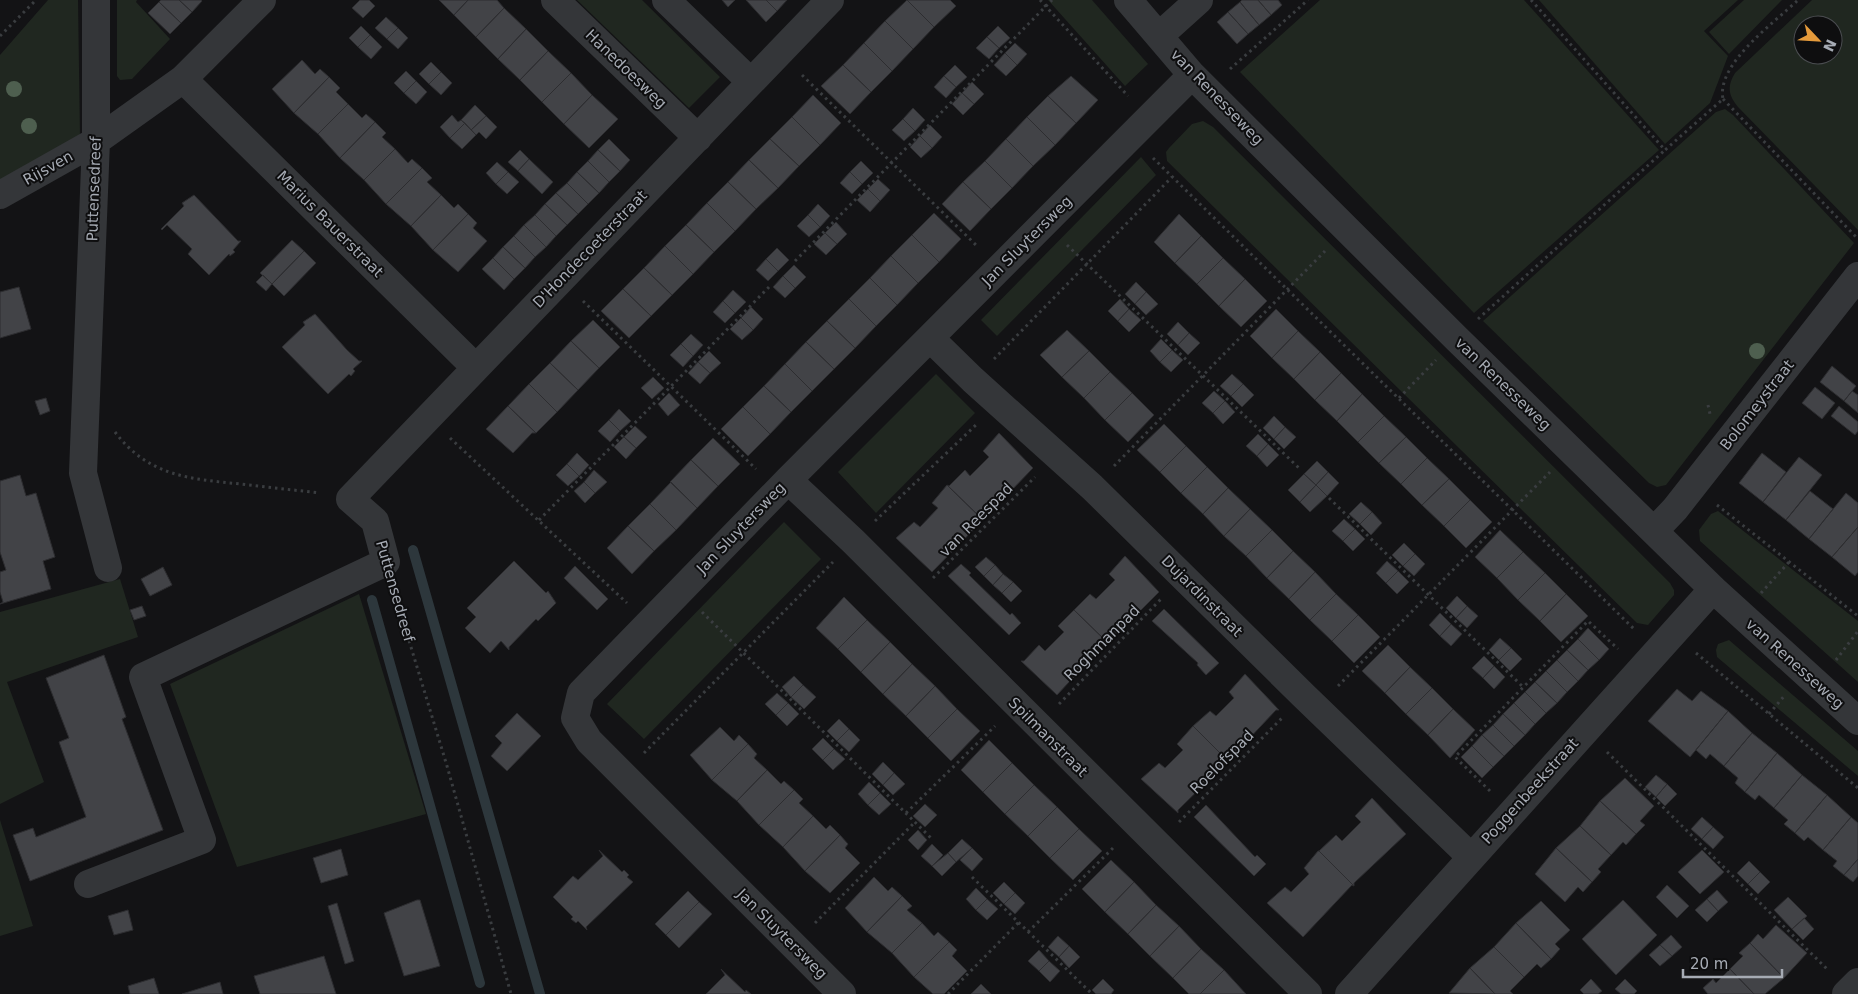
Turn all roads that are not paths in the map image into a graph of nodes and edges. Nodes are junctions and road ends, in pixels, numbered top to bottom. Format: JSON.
{"nodes":[{"id":1,"x":96,"y":0,"type":"edge"},
{"id":2,"x":262,"y":0,"type":"edge"},
{"id":3,"x":555,"y":0,"type":"edge"},
{"id":4,"x":666,"y":0,"type":"edge"},
{"id":5,"x":830,"y":0,"type":"edge"},
{"id":6,"x":1128,"y":0,"type":"edge"},
{"id":7,"x":1199,"y":0,"type":"edge"},
{"id":8,"x":1159,"y":36,"type":"junction"},
{"id":9,"x":183,"y":79,"type":"junction"},
{"id":10,"x":751,"y":82,"type":"junction"},
{"id":11,"x":1200,"y":82,"type":"junction"},
{"id":12,"x":698,"y":138,"type":"junction"},
{"id":13,"x":96,"y":141,"type":"junction"},
{"id":14,"x":0,"y":195,"type":"edge"},
{"id":15,"x":1858,"y":276,"type":"edge"},
{"id":16,"x":931,"y":338,"type":"junction"},
{"id":17,"x":476,"y":368,"type":"junction"},
{"id":18,"x":783,"y":485,"type":"junction"},
{"id":19,"x":350,"y":499,"type":"joint"},
{"id":20,"x":1654,"y":532,"type":"junction"},
{"id":21,"x":108,"y":568,"type":"dead end"},
{"id":22,"x":1713,"y":589,"type":"junction"},
{"id":23,"x":1858,"y":720,"type":"edge"},
{"id":24,"x":1471,"y":857,"type":"junction"},
{"id":25,"x":88,"y":884,"type":"dead end"},
{"id":26,"x":842,"y":994,"type":"edge"},
{"id":27,"x":1308,"y":994,"type":"edge"},
{"id":28,"x":1349,"y":994,"type":"edge"}],
"edges":[{"from":1,"to":13,"type":"street","name":"Puttensedreef"},
{"from":2,"to":9,"type":"street","name":"Rijsven"},
{"from":3,"to":12,"type":"street","name":"Hanedoesweg"},
{"from":4,"to":10,"type":"street"},
{"from":5,"to":10,"type":"street","name":"D'Hondecoeterstraat"},
{"from":6,"to":8,"type":"street","name":"van Renesseweg"},
{"from":7,"to":8,"type":"street","name":"van Renesseweg"},
{"from":8,"to":11,"type":"street","name":"van Renesseweg"},
{"from":9,"to":13,"type":"street","name":"Rijsven"},
{"from":9,"to":17,"type":"street","name":"Marius Bauerstraat"},
{"from":10,"to":12,"type":"street","name":"D'Hondecoeterstraat"},
{"from":11,"to":16,"type":"street","name":"Jan Sluytersweg"},
{"from":11,"to":20,"type":"street","name":"van Renesseweg"},
{"from":12,"to":17,"type":"street","name":"D'Hondecoeterstraat"},
{"from":13,"to":14,"type":"street","name":"Rijsven"},
{"from":13,"to":21,"type":"street","name":"Puttensedreef"},
{"from":15,"to":20,"type":"street","name":"Bolomeystraat"},
{"from":16,"to":18,"type":"street","name":"Jan Sluytersweg"},
{"from":16,"to":24,"type":"street","name":"Dujardinstraat"},
{"from":17,"to":19,"type":"street","name":"D'Hondecoeterstraat"},
{"from":18,"to":26,"type":"street","name":"Jan Sluytersweg"},
{"from":18,"to":27,"type":"street","name":"Spilmanstraat"},
{"from":19,"to":25,"type":"street","name":"Puttensedreef"},
{"from":20,"to":22,"type":"street","name":"van Renesseweg"},
{"from":22,"to":23,"type":"street","name":"van Renesseweg"},
{"from":22,"to":24,"type":"street","name":"Poggenbeekstraat"},
{"from":24,"to":28,"type":"street","name":"Poggenbeekstraat"}]}
